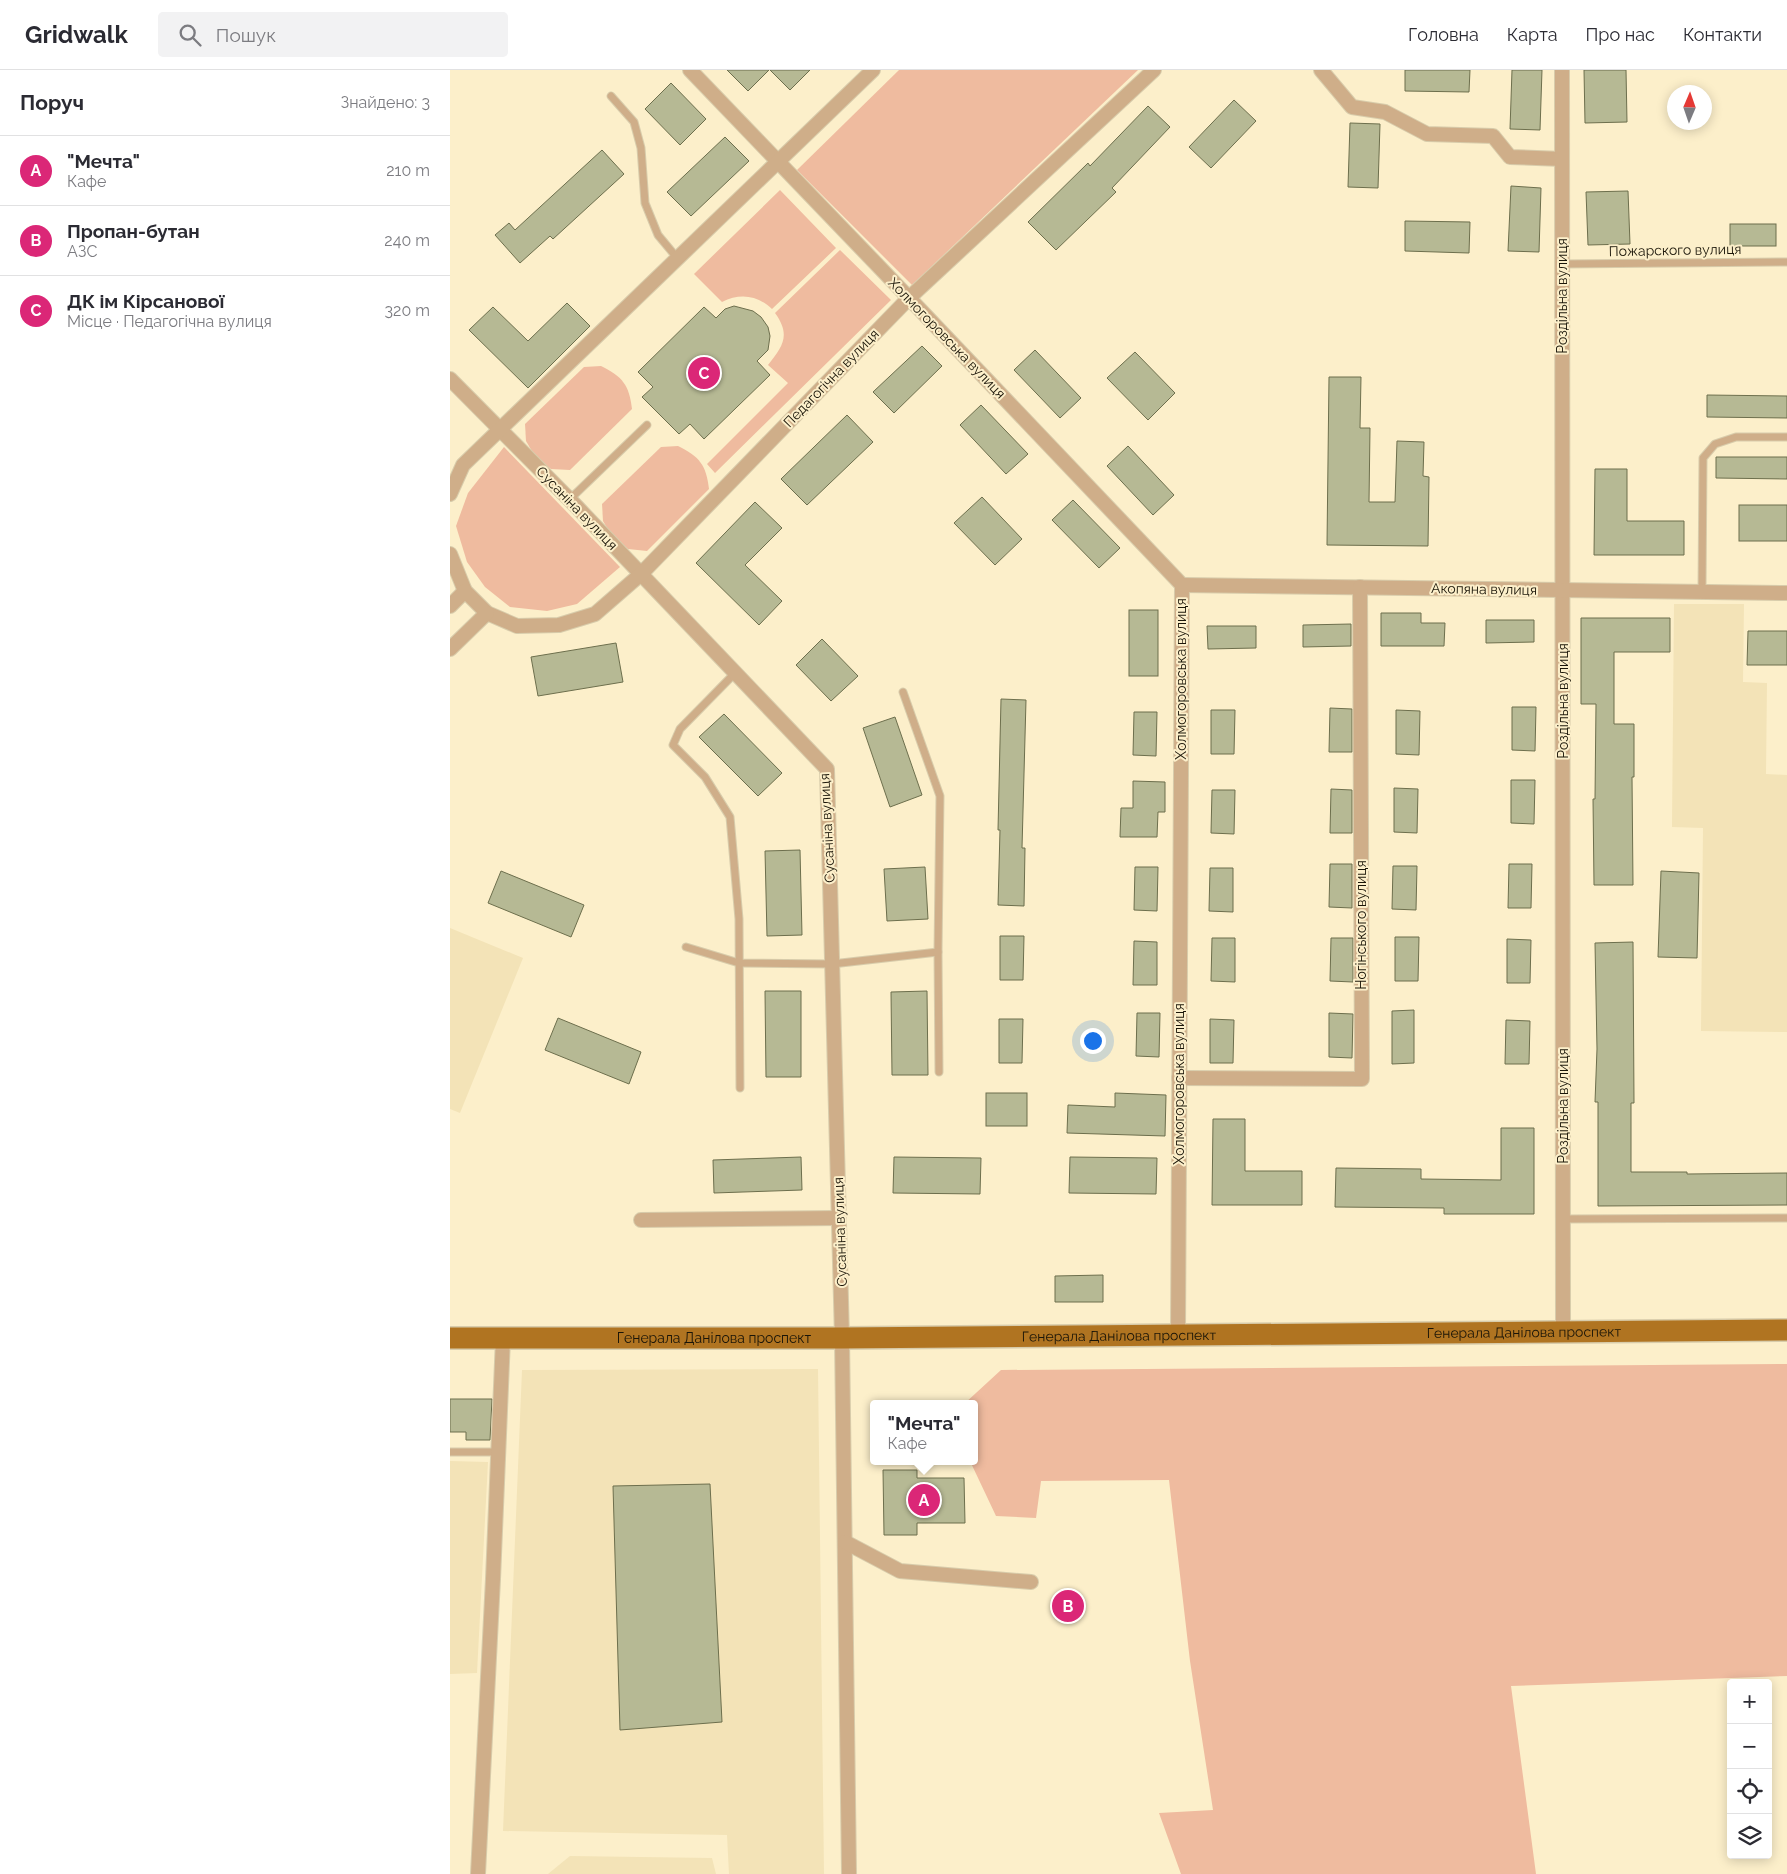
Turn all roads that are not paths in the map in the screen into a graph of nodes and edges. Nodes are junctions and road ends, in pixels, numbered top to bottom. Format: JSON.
{"nodes":[{"id":1,"x":690,"y":70,"type":"edge"},
{"id":2,"x":872,"y":70,"type":"edge"},
{"id":3,"x":1154,"y":70,"type":"edge"},
{"id":4,"x":1321,"y":70,"type":"edge"},
{"id":5,"x":1562,"y":70,"type":"edge"},
{"id":6,"x":611,"y":96,"type":"dead end"},
{"id":7,"x":1562,"y":159,"type":"junction"},
{"id":8,"x":778,"y":163,"type":"junction"},
{"id":9,"x":678,"y":260,"type":"junction"},
{"id":10,"x":1787,"y":262,"type":"edge"},
{"id":11,"x":1562,"y":264,"type":"junction"},
{"id":12,"x":910,"y":298,"type":"junction"},
{"id":13,"x":450,"y":379,"type":"edge"},
{"id":14,"x":646,"y":425,"type":"dead end"},
{"id":15,"x":501,"y":430,"type":"junction"},
{"id":16,"x":1787,"y":437,"type":"edge"},
{"id":17,"x":450,"y":494,"type":"edge"},
{"id":18,"x":569,"y":500,"type":"junction"},
{"id":19,"x":450,"y":554,"type":"edge"},
{"id":20,"x":641,"y":574,"type":"junction"},
{"id":21,"x":1182,"y":585,"type":"junction"},
{"id":22,"x":1360,"y":587,"type":"junction"},
{"id":23,"x":1563,"y":590,"type":"junction"},
{"id":24,"x":466,"y":591,"type":"junction"},
{"id":25,"x":1702,"y":592,"type":"junction"},
{"id":26,"x":1787,"y":593,"type":"edge"},
{"id":27,"x":450,"y":606,"type":"edge"},
{"id":28,"x":487,"y":613,"type":"junction"},
{"id":29,"x":450,"y":648,"type":"edge"},
{"id":30,"x":735,"y":673,"type":"junction"},
{"id":31,"x":903,"y":692,"type":"dead end"},
{"id":32,"x":686,"y":947,"type":"dead end"},
{"id":33,"x":938,"y":952,"type":"junction"},
{"id":34,"x":739,"y":963,"type":"junction"},
{"id":35,"x":832,"y":964,"type":"junction"},
{"id":36,"x":939,"y":1072,"type":"dead end"},
{"id":37,"x":1179,"y":1078,"type":"junction"},
{"id":38,"x":740,"y":1088,"type":"dead end"},
{"id":39,"x":839,"y":1218,"type":"junction"},
{"id":40,"x":1787,"y":1218,"type":"edge"},
{"id":41,"x":1563,"y":1219,"type":"junction"},
{"id":42,"x":641,"y":1220,"type":"dead end"},
{"id":43,"x":1787,"y":1330,"type":"edge"},
{"id":44,"x":1564,"y":1332,"type":"junction"},
{"id":45,"x":1178,"y":1335,"type":"junction"},
{"id":46,"x":450,"y":1338,"type":"edge"},
{"id":47,"x":503,"y":1338,"type":"junction"},
{"id":48,"x":842,"y":1338,"type":"junction"},
{"id":49,"x":450,"y":1452,"type":"edge"},
{"id":50,"x":498,"y":1452,"type":"junction"},
{"id":51,"x":845,"y":1542,"type":"junction"},
{"id":52,"x":1031,"y":1582,"type":"dead end"},
{"id":53,"x":478,"y":1874,"type":"edge"},
{"id":54,"x":849,"y":1874,"type":"edge"}],
"edges":[{"from":1,"to":8,"type":"street","name":"Холмогоровська вулиця"},
{"from":2,"to":8,"type":"street"},
{"from":3,"to":12,"type":"street","name":"Педагогічна вулиця"},
{"from":4,"to":7,"type":"street"},
{"from":5,"to":7,"type":"street","name":"Роздільна вулиця"},
{"from":6,"to":9,"type":"lane"},
{"from":7,"to":11,"type":"street","name":"Роздільна вулиця"},
{"from":8,"to":9,"type":"street"},
{"from":8,"to":12,"type":"street","name":"Холмогоровська вулиця"},
{"from":9,"to":15,"type":"street"},
{"from":10,"to":11,"type":"lane","name":"Пожарского вулиця"},
{"from":11,"to":23,"type":"street","name":"Роздільна вулиця"},
{"from":12,"to":20,"type":"street","name":"Педагогічна вулиця"},
{"from":12,"to":21,"type":"street","name":"Холмогоровська вулиця"},
{"from":13,"to":15,"type":"street","name":"Сусаніна вулиця"},
{"from":14,"to":18,"type":"lane"},
{"from":15,"to":17,"type":"street"},
{"from":15,"to":18,"type":"street","name":"Сусаніна вулиця"},
{"from":16,"to":25,"type":"lane"},
{"from":18,"to":20,"type":"street","name":"Сусаніна вулиця"},
{"from":19,"to":24,"type":"street","name":"Педагогічна вулиця"},
{"from":20,"to":28,"type":"street","name":"Педагогічна вулиця"},
{"from":20,"to":30,"type":"street","name":"Сусаніна вулиця"},
{"from":21,"to":22,"type":"street","name":"Акопяна вулиця"},
{"from":21,"to":37,"type":"street","name":"Холмогоровська вулиця"},
{"from":22,"to":23,"type":"street","name":"Акопяна вулиця"},
{"from":22,"to":37,"type":"street","name":"Ногінського вулиця"},
{"from":23,"to":25,"type":"street","name":"Акопяна вулиця"},
{"from":23,"to":41,"type":"street","name":"Роздільна вулиця"},
{"from":24,"to":27,"type":"street"},
{"from":24,"to":28,"type":"street","name":"Педагогічна вулиця"},
{"from":25,"to":26,"type":"street","name":"Акопяна вулиця"},
{"from":28,"to":29,"type":"street"},
{"from":30,"to":34,"type":"lane"},
{"from":30,"to":35,"type":"street","name":"Сусаніна вулиця"},
{"from":31,"to":33,"type":"lane"},
{"from":32,"to":34,"type":"lane"},
{"from":33,"to":35,"type":"lane"},
{"from":33,"to":36,"type":"lane"},
{"from":34,"to":35,"type":"lane"},
{"from":34,"to":38,"type":"lane"},
{"from":35,"to":39,"type":"street","name":"Сусаніна вулиця"},
{"from":37,"to":45,"type":"street","name":"Холмогоровська вулиця"},
{"from":39,"to":42,"type":"street"},
{"from":39,"to":48,"type":"street","name":"Сусаніна вулиця"},
{"from":40,"to":41,"type":"lane"},
{"from":41,"to":44,"type":"street","name":"Роздільна вулиця"},
{"from":43,"to":44,"type":"main road","name":"Генерала Данілова проспект"},
{"from":44,"to":45,"type":"main road","name":"Генерала Данілова проспект"},
{"from":45,"to":48,"type":"main road","name":"Генерала Данілова проспект"},
{"from":46,"to":47,"type":"main road","name":"Генерала Данілова проспект"},
{"from":47,"to":48,"type":"main road","name":"Генерала Данілова проспект"},
{"from":47,"to":50,"type":"street"},
{"from":48,"to":51,"type":"street","name":"Сусаніна вулиця"},
{"from":49,"to":50,"type":"lane"},
{"from":50,"to":53,"type":"street"},
{"from":51,"to":52,"type":"street"},
{"from":51,"to":54,"type":"street","name":"Сусаніна вулиця"}]}
